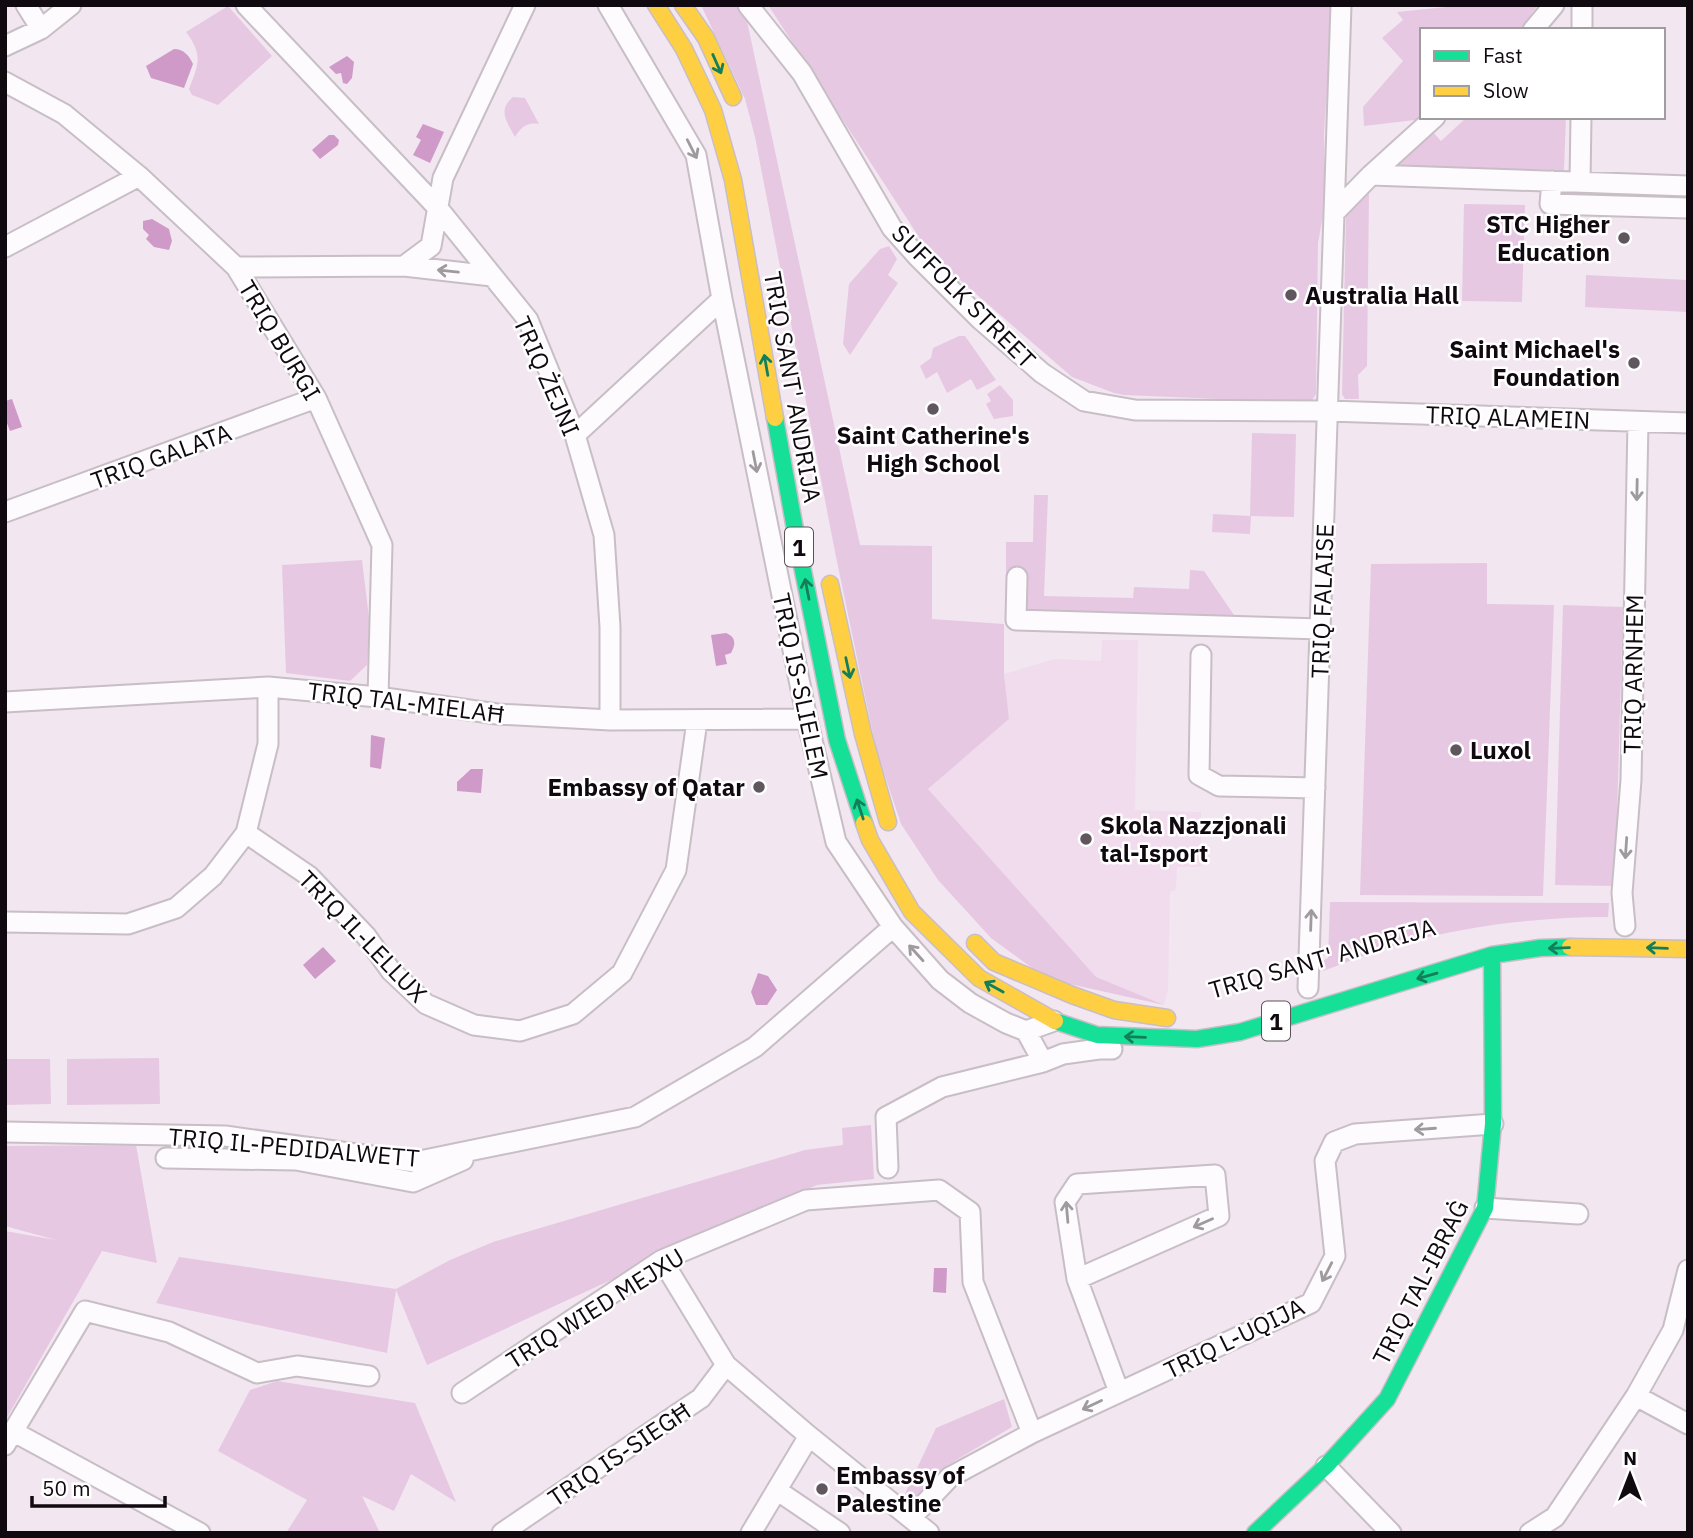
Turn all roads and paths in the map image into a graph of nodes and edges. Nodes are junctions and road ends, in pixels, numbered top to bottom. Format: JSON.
{"nodes":[{"id":1,"x":26,"y":5,"type":"edge"},
{"id":2,"x":71,"y":5,"type":"edge"},
{"id":3,"x":246,"y":5,"type":"edge"},
{"id":4,"x":525,"y":5,"type":"edge"},
{"id":5,"x":608,"y":5,"type":"edge"},
{"id":6,"x":656,"y":5,"type":"edge"},
{"id":7,"x":683,"y":5,"type":"edge"},
{"id":8,"x":748,"y":5,"type":"edge"},
{"id":9,"x":1340,"y":5,"type":"edge"},
{"id":10,"x":1554,"y":5,"type":"edge"},
{"id":11,"x":1582,"y":5,"type":"edge"},
{"id":12,"x":1534,"y":28,"type":"edge"},
{"id":13,"x":1582,"y":28,"type":"edge"},
{"id":14,"x":41,"y":29,"type":"junction"},
{"id":15,"x":5,"y":46,"type":"edge"},
{"id":16,"x":5,"y":82,"type":"edge"},
{"id":17,"x":739,"y":116,"type":"dead end"},
{"id":18,"x":1433,"y":119,"type":"edge"},
{"id":19,"x":1581,"y":119,"type":"edge"},
{"id":20,"x":1371,"y":175,"type":"junction"},
{"id":21,"x":139,"y":176,"type":"junction"},
{"id":22,"x":1552,"y":181,"type":"junction"},
{"id":23,"x":1580,"y":182,"type":"junction"},
{"id":24,"x":1688,"y":186,"type":"edge"},
{"id":25,"x":437,"y":207,"type":"junction"},
{"id":26,"x":1688,"y":208,"type":"edge"},
{"id":27,"x":1334,"y":213,"type":"junction"},
{"id":28,"x":5,"y":247,"type":"edge"},
{"id":29,"x":404,"y":266,"type":"junction"},
{"id":30,"x":236,"y":267,"type":"junction"},
{"id":31,"x":492,"y":276,"type":"junction"},
{"id":32,"x":722,"y":299,"type":"junction"},
{"id":33,"x":316,"y":398,"type":"junction"},
{"id":34,"x":1329,"y":411,"type":"junction"},
{"id":35,"x":1638,"y":422,"type":"junction"},
{"id":36,"x":1688,"y":423,"type":"edge"},
{"id":37,"x":575,"y":435,"type":"junction"},
{"id":38,"x":5,"y":512,"type":"edge"},
{"id":39,"x":826,"y":566,"type":"dead end"},
{"id":40,"x":1017,"y":577,"type":"dead end"},
{"id":41,"x":1321,"y":629,"type":"junction"},
{"id":42,"x":1201,"y":655,"type":"dead end"},
{"id":43,"x":268,"y":687,"type":"junction"},
{"id":44,"x":378,"y":697,"type":"junction"},
{"id":45,"x":5,"y":702,"type":"edge"},
{"id":46,"x":807,"y":719,"type":"junction"},
{"id":47,"x":610,"y":720,"type":"junction"},
{"id":48,"x":697,"y":721,"type":"junction"},
{"id":49,"x":1315,"y":788,"type":"junction"},
{"id":50,"x":246,"y":832,"type":"junction"},
{"id":51,"x":891,"y":834,"type":"dead end"},
{"id":52,"x":5,"y":922,"type":"edge"},
{"id":53,"x":1625,"y":926,"type":"dead end"},
{"id":54,"x":893,"y":927,"type":"junction"},
{"id":55,"x":968,"y":935,"type":"dead end"},
{"id":56,"x":1688,"y":949,"type":"edge"},
{"id":57,"x":1492,"y":955,"type":"junction"},
{"id":58,"x":1308,"y":988,"type":"dead end"},
{"id":59,"x":1186,"y":1016,"type":"dead end"},
{"id":60,"x":1054,"y":1021,"type":"junction"},
{"id":61,"x":1026,"y":1031,"type":"junction"},
{"id":62,"x":1197,"y":1039,"type":"junction"},
{"id":63,"x":1043,"y":1062,"type":"junction"},
{"id":64,"x":1493,"y":1124,"type":"junction"},
{"id":65,"x":5,"y":1132,"type":"edge"},
{"id":66,"x":484,"y":1149,"type":"junction"},
{"id":67,"x":166,"y":1158,"type":"dead end"},
{"id":68,"x":888,"y":1168,"type":"dead end"},
{"id":69,"x":1485,"y":1208,"type":"junction"},
{"id":70,"x":1578,"y":1214,"type":"dead end"},
{"id":71,"x":662,"y":1260,"type":"junction"},
{"id":72,"x":1688,"y":1270,"type":"edge"},
{"id":73,"x":1077,"y":1279,"type":"junction"},
{"id":74,"x":726,"y":1365,"type":"junction"},
{"id":75,"x":369,"y":1376,"type":"dead end"},
{"id":76,"x":1119,"y":1392,"type":"junction"},
{"id":77,"x":462,"y":1393,"type":"dead end"},
{"id":78,"x":1636,"y":1396,"type":"junction"},
{"id":79,"x":1688,"y":1424,"type":"edge"},
{"id":80,"x":1032,"y":1433,"type":"junction"},
{"id":81,"x":809,"y":1436,"type":"junction"},
{"id":82,"x":9,"y":1439,"type":"edge"},
{"id":83,"x":1326,"y":1466,"type":"junction"},
{"id":84,"x":778,"y":1491,"type":"junction"},
{"id":85,"x":911,"y":1518,"type":"junction"},
{"id":86,"x":1389,"y":1532,"type":"edge"},
{"id":87,"x":200,"y":1533,"type":"edge"},
{"id":88,"x":502,"y":1533,"type":"edge"},
{"id":89,"x":751,"y":1533,"type":"edge"},
{"id":90,"x":840,"y":1533,"type":"edge"},
{"id":91,"x":929,"y":1533,"type":"edge"},
{"id":92,"x":1255,"y":1533,"type":"edge"},
{"id":93,"x":1530,"y":1533,"type":"edge"}],
"edges":[{"from":1,"to":14,"type":"street"},
{"from":2,"to":14,"type":"street"},
{"from":3,"to":25,"type":"street","name":"TRIQ ŻEJNI"},
{"from":4,"to":25,"type":"street"},
{"from":5,"to":32,"type":"street","name":"TRIQ IS-SLIELEM","one_way":true},
{"from":60,"to":6,"type":"main road","name":"TRIQ SANT' ANDRIJA","number":"1","one_way":true},
{"from":7,"to":17,"type":"main road","one_way":true},
{"from":8,"to":34,"type":"street","name":"SUFFOLK STREET"},
{"from":9,"to":27,"type":"street","name":"TRIQ FALAISE"},
{"from":10,"to":12,"type":"street"},
{"from":11,"to":13,"type":"street"},
{"from":14,"to":15,"type":"street"},
{"from":16,"to":21,"type":"street","name":"TRIQ BURGI"},
{"from":18,"to":20,"type":"street"},
{"from":19,"to":23,"type":"street"},
{"from":20,"to":22,"type":"street"},
{"from":20,"to":27,"type":"street"},
{"from":21,"to":28,"type":"street"},
{"from":21,"to":30,"type":"street","name":"TRIQ BURGI"},
{"from":22,"to":23,"type":"street"},
{"from":22,"to":26,"type":"street"},
{"from":23,"to":24,"type":"street"},
{"from":25,"to":29,"type":"street"},
{"from":25,"to":31,"type":"street","name":"TRIQ ŻEJNI"},
{"from":27,"to":34,"type":"street","name":"TRIQ FALAISE"},
{"from":29,"to":30,"type":"street"},
{"from":31,"to":29,"type":"street","one_way":true},
{"from":30,"to":33,"type":"street","name":"TRIQ BURGI"},
{"from":31,"to":37,"type":"street","name":"TRIQ ŻEJNI"},
{"from":32,"to":37,"type":"street"},
{"from":32,"to":46,"type":"street","name":"TRIQ IS-SLIELEM","one_way":true},
{"from":33,"to":38,"type":"street","name":"TRIQ GALATA"},
{"from":33,"to":44,"type":"street","name":"TRIQ BURGI"},
{"from":34,"to":35,"type":"street","name":"TRIQ ALAMEIN"},
{"from":34,"to":41,"type":"street","name":"TRIQ FALAISE"},
{"from":35,"to":36,"type":"street","name":"TRIQ ALAMEIN"},
{"from":35,"to":53,"type":"street","name":"TRIQ ARNHEM","one_way":true},
{"from":37,"to":47,"type":"street","name":"TRIQ ŻEJNI"},
{"from":39,"to":51,"type":"main road","number":"1","one_way":true},
{"from":40,"to":41,"type":"street"},
{"from":41,"to":49,"type":"street","name":"TRIQ FALAISE"},
{"from":42,"to":49,"type":"street"},
{"from":43,"to":44,"type":"street","name":"TRIQ TAL-MIELAĦ"},
{"from":43,"to":45,"type":"street","name":"TRIQ TAL-MIELAĦ"},
{"from":43,"to":50,"type":"street"},
{"from":44,"to":47,"type":"street","name":"TRIQ TAL-MIELAĦ"},
{"from":46,"to":48,"type":"street","name":"TRIQ TAL-MIELAĦ"},
{"from":46,"to":54,"type":"street","name":"TRIQ IS-SLIELEM"},
{"from":47,"to":48,"type":"street","name":"TRIQ TAL-MIELAĦ"},
{"from":48,"to":50,"type":"street","name":"TRIQ IL-LELLUX"},
{"from":58,"to":49,"type":"street","name":"TRIQ FALAISE","one_way":true},
{"from":50,"to":52,"type":"street"},
{"from":61,"to":54,"type":"street","name":"TRIQ IS-SLIELEM","one_way":true},
{"from":54,"to":66,"type":"street","name":"TRIQ IL-PEDIDALWETT"},
{"from":55,"to":59,"type":"main road","name":"TRIQ SANT' ANDRIJA"},
{"from":56,"to":57,"type":"main road","name":"TRIQ SANT' ANDRIJA","number":"1","one_way":true},
{"from":57,"to":62,"type":"main road","name":"TRIQ SANT' ANDRIJA","number":"1","one_way":true},
{"from":57,"to":64,"type":"main road","name":"TRIQ TAL-IBRAĠ"},
{"from":60,"to":61,"type":"street"},
{"from":62,"to":60,"type":"main road","name":"TRIQ SANT' ANDRIJA","number":"1","one_way":true},
{"from":61,"to":63,"type":"street"},
{"from":62,"to":63,"type":"street"},
{"from":63,"to":68,"type":"street"},
{"from":64,"to":69,"type":"main road","name":"TRIQ TAL-IBRAĠ"},
{"from":64,"to":76,"type":"street","name":"TRIQ L-UQIJA","one_way":true},
{"from":65,"to":66,"type":"street","name":"TRIQ IL-PEDIDALWETT"},
{"from":66,"to":67,"type":"street"},
{"from":69,"to":70,"type":"street"},
{"from":69,"to":83,"type":"main road","name":"TRIQ TAL-IBRAĠ"},
{"from":71,"to":74,"type":"street"},
{"from":71,"to":77,"type":"street","name":"TRIQ WIED MEJXU"},
{"from":71,"to":80,"type":"street","name":"TRIQ WIED MEJXU"},
{"from":72,"to":78,"type":"street"},
{"from":73,"to":73,"type":"street","one_way":true},
{"from":73,"to":76,"type":"street"},
{"from":74,"to":81,"type":"street"},
{"from":74,"to":88,"type":"street","name":"TRIQ IS-SIEGĦ"},
{"from":75,"to":82,"type":"street"},
{"from":76,"to":80,"type":"street","name":"TRIQ L-UQIJA","one_way":true},
{"from":78,"to":79,"type":"street"},
{"from":78,"to":93,"type":"street"},
{"from":80,"to":85,"type":"street","name":"TRIQ L-UQIJA"},
{"from":81,"to":84,"type":"street"},
{"from":81,"to":85,"type":"street"},
{"from":82,"to":87,"type":"street"},
{"from":83,"to":86,"type":"street"},
{"from":83,"to":92,"type":"main road","name":"TRIQ TAL-IBRAĠ"},
{"from":84,"to":89,"type":"street"},
{"from":84,"to":90,"type":"street"},
{"from":85,"to":91,"type":"street"}]}
